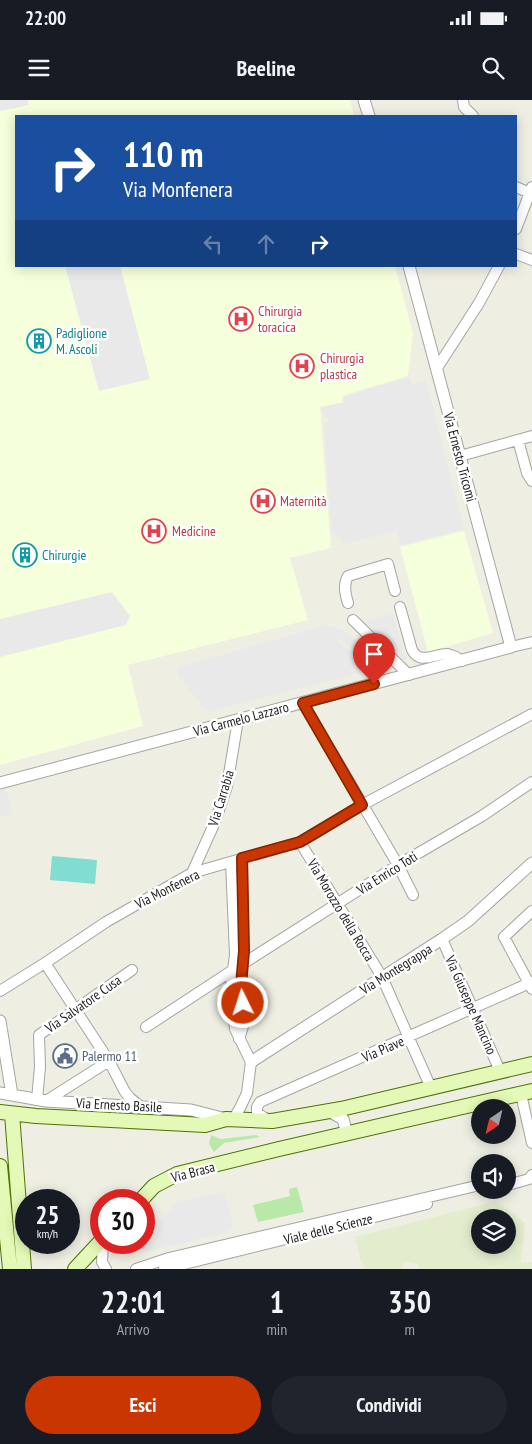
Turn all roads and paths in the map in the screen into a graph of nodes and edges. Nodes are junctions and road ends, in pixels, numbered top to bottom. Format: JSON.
{"nodes":[{"id":1,"x":364,"y":100,"type":"edge"},
{"id":2,"x":463,"y":100,"type":"edge"},
{"id":3,"x":369,"y":115,"type":"edge"},
{"id":4,"x":472,"y":115,"type":"edge"},
{"id":5,"x":517,"y":187,"type":"edge"},
{"id":6,"x":531,"y":190,"type":"edge"},
{"id":7,"x":517,"y":226,"type":"edge"},
{"id":8,"x":517,"y":254,"type":"edge"},
{"id":9,"x":532,"y":260,"type":"edge"},
{"id":10,"x":409,"y":267,"type":"edge"},
{"id":11,"x":498,"y":267,"type":"edge"},
{"id":12,"x":437,"y":368,"type":"junction"},
{"id":13,"x":532,"y":436,"type":"edge"},
{"id":14,"x":518,"y":440,"type":"junction"},
{"id":15,"x":460,"y":456,"type":"junction"},
{"id":16,"x":532,"y":480,"type":"edge"},
{"id":17,"x":395,"y":591,"type":"dead end"},
{"id":18,"x":348,"y":603,"type":"dead end"},
{"id":19,"x":400,"y":607,"type":"dead end"},
{"id":20,"x":353,"y":620,"type":"dead end"},
{"id":21,"x":532,"y":642,"type":"edge"},
{"id":22,"x":512,"y":647,"type":"junction"},
{"id":23,"x":462,"y":661,"type":"junction"},
{"id":24,"x":409,"y":675,"type":"junction"},
{"id":25,"x":303,"y":703,"type":"junction"},
{"id":26,"x":532,"y":714,"type":"edge"},
{"id":27,"x":238,"y":720,"type":"junction"},
{"id":28,"x":532,"y":782,"type":"edge"},
{"id":29,"x":2,"y":783,"type":"edge"},
{"id":30,"x":362,"y":805,"type":"junction"},
{"id":31,"x":300,"y":842,"type":"junction"},
{"id":32,"x":242,"y":858,"type":"junction"},
{"id":33,"x":231,"y":862,"type":"junction"},
{"id":34,"x":532,"y":863,"type":"edge"},
{"id":35,"x":398,"y":865,"type":"junction"},
{"id":36,"x":192,"y":873,"type":"junction"},
{"id":37,"x":413,"y":895,"type":"dead end"},
{"id":38,"x":337,"y":904,"type":"junction"},
{"id":39,"x":532,"y":911,"type":"edge"},
{"id":40,"x":442,"y":939,"type":"junction"},
{"id":41,"x":45,"y":963,"type":"junction"},
{"id":42,"x":242,"y":964,"type":"junction"},
{"id":43,"x":132,"y":970,"type":"dead end"},
{"id":44,"x":233,"y":970,"type":"junction"},
{"id":45,"x":382,"y":977,"type":"junction"},
{"id":46,"x":531,"y":985,"type":"edge"},
{"id":47,"x":0,"y":990,"type":"edge"},
{"id":48,"x":474,"y":1009,"type":"junction"},
{"id":49,"x":76,"y":1010,"type":"junction"},
{"id":50,"x":0,"y":1021,"type":"edge"},
{"id":51,"x":146,"y":1027,"type":"dead end"},
{"id":52,"x":409,"y":1038,"type":"junction"},
{"id":53,"x":239,"y":1039,"type":"junction"},
{"id":54,"x":109,"y":1061,"type":"junction"},
{"id":55,"x":250,"y":1062,"type":"junction"},
{"id":56,"x":532,"y":1064,"type":"edge"},
{"id":57,"x":3,"y":1065,"type":"edge"},
{"id":58,"x":500,"y":1071,"type":"junction"},
{"id":59,"x":431,"y":1088,"type":"junction"},
{"id":60,"x":0,"y":1092,"type":"edge"},
{"id":61,"x":526,"y":1092,"type":"edge"},
{"id":62,"x":12,"y":1095,"type":"junction"},
{"id":63,"x":41,"y":1101,"type":"junction"},
{"id":64,"x":142,"y":1107,"type":"junction"},
{"id":65,"x":328,"y":1111,"type":"junction"},
{"id":66,"x":6,"y":1113,"type":"edge"},
{"id":67,"x":229,"y":1120,"type":"junction"},
{"id":68,"x":272,"y":1120,"type":"junction"},
{"id":69,"x":346,"y":1134,"type":"junction"},
{"id":70,"x":532,"y":1143,"type":"edge"},
{"id":71,"x":0,"y":1166,"type":"edge"},
{"id":72,"x":532,"y":1175,"type":"edge"},
{"id":73,"x":516,"y":1176,"type":"edge"},
{"id":74,"x":516,"y":1183,"type":"edge"},
{"id":75,"x":471,"y":1187,"type":"edge"},
{"id":76,"x":151,"y":1189,"type":"edge"},
{"id":77,"x":471,"y":1194,"type":"edge"},
{"id":78,"x":90,"y":1254,"type":"edge"},
{"id":79,"x":102,"y":1254,"type":"edge"},
{"id":80,"x":168,"y":1265,"type":"edge"},
{"id":81,"x":10,"y":1269,"type":"edge"},
{"id":82,"x":24,"y":1269,"type":"edge"},
{"id":83,"x":75,"y":1269,"type":"edge"},
{"id":84,"x":106,"y":1269,"type":"edge"},
{"id":85,"x":136,"y":1269,"type":"edge"}],
"edges":[{"from":1,"to":3,"type":"street"},
{"from":2,"to":4,"type":"street"},
{"from":5,"to":6,"type":"street"},
{"from":6,"to":7,"type":"street"},
{"from":8,"to":9,"type":"street"},
{"from":10,"to":12,"type":"street","name":"Via Ernesto Tricomi"},
{"from":11,"to":12,"type":"street"},
{"from":12,"to":15,"type":"street","name":"Via Ernesto Tricomi"},
{"from":13,"to":14,"type":"street"},
{"from":14,"to":15,"type":"street"},
{"from":14,"to":16,"type":"street"},
{"from":15,"to":22,"type":"street","name":"Via Ernesto Tricomi"},
{"from":17,"to":18,"type":"street"},
{"from":19,"to":23,"type":"street"},
{"from":20,"to":24,"type":"street"},
{"from":21,"to":22,"type":"street","name":"Via Carmelo Lazzaro"},
{"from":22,"to":23,"type":"street","name":"Via Carmelo Lazzaro"},
{"from":23,"to":24,"type":"street","name":"Via Carmelo Lazzaro"},
{"from":24,"to":25,"type":"street","name":"Via Carmelo Lazzaro"},
{"from":25,"to":27,"type":"street","name":"Via Carmelo Lazzaro"},
{"from":25,"to":30,"type":"street"},
{"from":26,"to":30,"type":"street","name":"Via Monfenera"},
{"from":27,"to":29,"type":"street","name":"Via Carmelo Lazzaro"},
{"from":27,"to":36,"type":"street","name":"Via Carrabia"},
{"from":28,"to":35,"type":"street","name":"Via Enrico Toti"},
{"from":30,"to":31,"type":"street","name":"Via Monfenera"},
{"from":30,"to":35,"type":"street"},
{"from":31,"to":32,"type":"street","name":"Via Monfenera"},
{"from":31,"to":38,"type":"street","name":"Via Morozzo della Rocca"},
{"from":32,"to":33,"type":"street","name":"Via Monfenera"},
{"from":32,"to":42,"type":"street"},
{"from":33,"to":36,"type":"street","name":"Via Monfenera"},
{"from":33,"to":44,"type":"street"},
{"from":34,"to":40,"type":"street","name":"Via Montegrappa"},
{"from":35,"to":37,"type":"street"},
{"from":35,"to":38,"type":"street","name":"Via Enrico Toti"},
{"from":36,"to":41,"type":"street","name":"Via Monfenera"},
{"from":38,"to":42,"type":"street","name":"Via Enrico Toti"},
{"from":38,"to":45,"type":"street","name":"Via Morozzo della Rocca"},
{"from":39,"to":46,"type":"street"},
{"from":40,"to":45,"type":"street","name":"Via Montegrappa"},
{"from":40,"to":48,"type":"street","name":"Via Giuseppe Mancino"},
{"from":41,"to":47,"type":"street","name":"Via Monfenera"},
{"from":41,"to":49,"type":"street"},
{"from":42,"to":44,"type":"street","name":"Via Enrico Toti"},
{"from":42,"to":53,"type":"street"},
{"from":43,"to":49,"type":"street","name":"Via Salvatore Cusa"},
{"from":44,"to":51,"type":"street"},
{"from":44,"to":53,"type":"street"},
{"from":45,"to":52,"type":"street","name":"Via Morozzo della Rocca"},
{"from":45,"to":55,"type":"street","name":"Via Montegrappa"},
{"from":46,"to":48,"type":"street","name":"Via Piave"},
{"from":48,"to":52,"type":"street","name":"Via Piave"},
{"from":48,"to":58,"type":"street","name":"Via Giuseppe Mancino"},
{"from":49,"to":54,"type":"street"},
{"from":49,"to":63,"type":"street","name":"Via Salvatore Cusa"},
{"from":50,"to":57,"type":"street"},
{"from":52,"to":59,"type":"street","name":"Via Morozzo della Rocca"},
{"from":52,"to":68,"type":"street","name":"Via Piave"},
{"from":53,"to":55,"type":"street"},
{"from":54,"to":63,"type":"street"},
{"from":54,"to":64,"type":"street"},
{"from":55,"to":67,"type":"street"},
{"from":56,"to":58,"type":"main road","name":"Via Ernesto Basile"},
{"from":57,"to":62,"type":"street"},
{"from":58,"to":59,"type":"main road","name":"Via Ernesto Basile"},
{"from":59,"to":65,"type":"main road","name":"Via Ernesto Basile"},
{"from":60,"to":62,"type":"street","name":"Via Ernesto Basile"},
{"from":61,"to":69,"type":"main road"},
{"from":61,"to":70,"type":"street"},
{"from":62,"to":63,"type":"street","name":"Via Ernesto Basile"},
{"from":63,"to":64,"type":"street","name":"Via Ernesto Basile"},
{"from":64,"to":67,"type":"street","name":"Via Ernesto Basile"},
{"from":65,"to":68,"type":"main road","name":"Via Ernesto Basile"},
{"from":65,"to":69,"type":"street"},
{"from":66,"to":67,"type":"main road","name":"Via Ernesto Basile"},
{"from":66,"to":82,"type":"main road"},
{"from":67,"to":68,"type":"main road","name":"Via Ernesto Basile"},
{"from":69,"to":76,"type":"main road","name":"Via Brasa"},
{"from":71,"to":81,"type":"main road"},
{"from":72,"to":73,"type":"street"},
{"from":72,"to":74,"type":"street"},
{"from":75,"to":80,"type":"street","name":"Viale delle Scienze"},
{"from":77,"to":80,"type":"street","name":"Viale delle Scienze"},
{"from":78,"to":83,"type":"main road"},
{"from":79,"to":84,"type":"street"},
{"from":80,"to":85,"type":"street","name":"Viale delle Scienze"}]}
